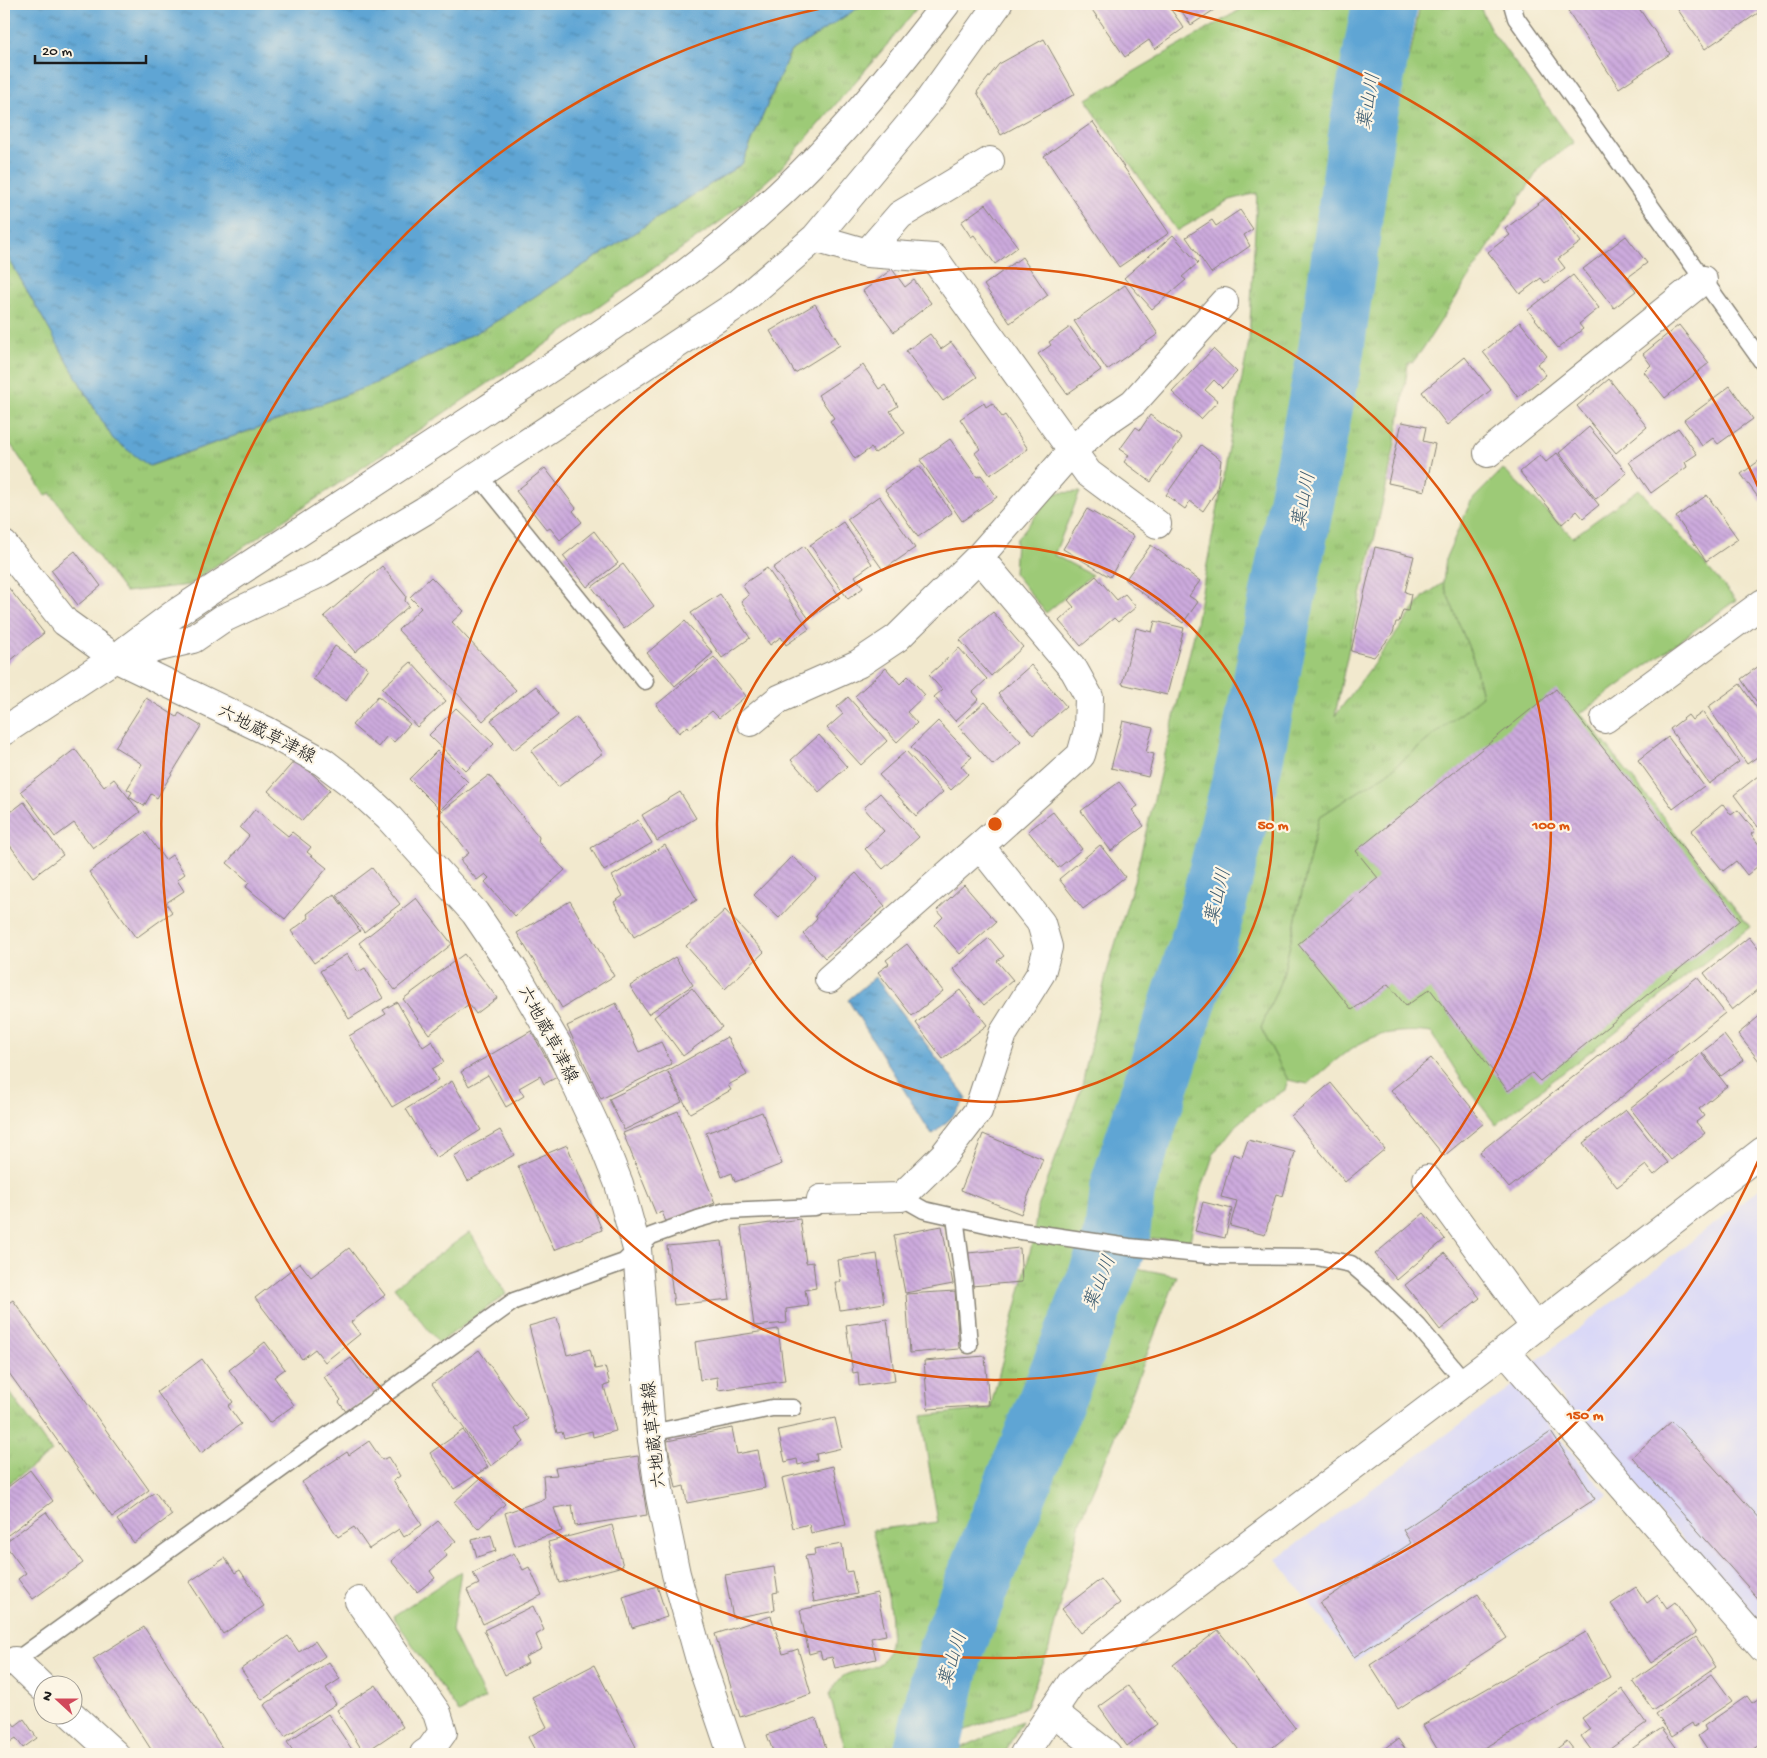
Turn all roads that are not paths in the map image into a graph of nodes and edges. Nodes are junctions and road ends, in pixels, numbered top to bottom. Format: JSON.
{"nodes":[{"id":1,"x":946,"y":4,"type":"edge"},
{"id":2,"x":998,"y":4,"type":"edge"},
{"id":3,"x":1512,"y":4,"type":"edge"},
{"id":4,"x":990,"y":161,"type":"dead end"},
{"id":5,"x":815,"y":238,"type":"junction"},
{"id":6,"x":867,"y":253,"type":"junction"},
{"id":7,"x":1702,"y":280,"type":"junction"},
{"id":8,"x":1224,"y":302,"type":"dead end"},
{"id":9,"x":1763,"y":363,"type":"edge"},
{"id":10,"x":1072,"y":451,"type":"junction"},
{"id":11,"x":1488,"y":452,"type":"dead end"},
{"id":12,"x":479,"y":476,"type":"junction"},
{"id":13,"x":1157,"y":524,"type":"dead end"},
{"id":14,"x":4,"y":545,"type":"edge"},
{"id":15,"x":979,"y":557,"type":"junction"},
{"id":16,"x":1763,"y":603,"type":"edge"},
{"id":17,"x":115,"y":658,"type":"junction"},
{"id":18,"x":645,"y":680,"type":"dead end"},
{"id":19,"x":1605,"y":719,"type":"dead end"},
{"id":20,"x":751,"y":722,"type":"dead end"},
{"id":21,"x":4,"y":731,"type":"edge"},
{"id":22,"x":980,"y":846,"type":"junction"},
{"id":23,"x":829,"y":979,"type":"dead end"},
{"id":24,"x":1763,"y":1151,"type":"edge"},
{"id":25,"x":1427,"y":1179,"type":"dead end"},
{"id":26,"x":901,"y":1197,"type":"junction"},
{"id":27,"x":821,"y":1199,"type":"joint"},
{"id":28,"x":955,"y":1217,"type":"junction"},
{"id":29,"x":636,"y":1249,"type":"junction"},
{"id":30,"x":1535,"y":1327,"type":"junction"},
{"id":31,"x":968,"y":1345,"type":"dead end"},
{"id":32,"x":1505,"y":1351,"type":"junction"},
{"id":33,"x":1464,"y":1381,"type":"junction"},
{"id":34,"x":794,"y":1408,"type":"dead end"},
{"id":35,"x":651,"y":1433,"type":"junction"},
{"id":36,"x":359,"y":1601,"type":"dead end"},
{"id":37,"x":1763,"y":1648,"type":"edge"},
{"id":38,"x":9,"y":1665,"type":"edge"},
{"id":39,"x":32,"y":1680,"type":"edge"},
{"id":40,"x":1052,"y":1710,"type":"junction"},
{"id":41,"x":82,"y":1724,"type":"edge"},
{"id":42,"x":115,"y":1754,"type":"edge"},
{"id":43,"x":424,"y":1754,"type":"edge"},
{"id":44,"x":732,"y":1754,"type":"edge"},
{"id":45,"x":1024,"y":1754,"type":"edge"},
{"id":46,"x":1107,"y":1754,"type":"edge"}],
"edges":[{"from":1,"to":17,"type":"street"},
{"from":2,"to":5,"type":"street"},
{"from":3,"to":7,"type":"lane"},
{"from":4,"to":6,"type":"street"},
{"from":5,"to":6,"type":"street"},
{"from":5,"to":12,"type":"street"},
{"from":6,"to":10,"type":"street"},
{"from":7,"to":9,"type":"lane"},
{"from":7,"to":11,"type":"street"},
{"from":8,"to":10,"type":"street"},
{"from":10,"to":13,"type":"street"},
{"from":10,"to":15,"type":"street"},
{"from":12,"to":17,"type":"street"},
{"from":12,"to":18,"type":"lane"},
{"from":14,"to":17,"type":"street","name":"六地蔵草津線"},
{"from":15,"to":20,"type":"street"},
{"from":15,"to":22,"type":"street"},
{"from":16,"to":19,"type":"street"},
{"from":17,"to":21,"type":"street"},
{"from":17,"to":29,"type":"street","name":"六地蔵草津線"},
{"from":22,"to":23,"type":"street"},
{"from":22,"to":26,"type":"street"},
{"from":24,"to":30,"type":"street"},
{"from":25,"to":30,"type":"street"},
{"from":26,"to":27,"type":"street"},
{"from":26,"to":28,"type":"lane"},
{"from":27,"to":29,"type":"lane"},
{"from":28,"to":31,"type":"lane"},
{"from":28,"to":33,"type":"lane"},
{"from":29,"to":35,"type":"street","name":"六地蔵草津線"},
{"from":29,"to":38,"type":"lane"},
{"from":30,"to":32,"type":"street"},
{"from":32,"to":33,"type":"street"},
{"from":32,"to":37,"type":"street"},
{"from":33,"to":40,"type":"street"},
{"from":34,"to":35,"type":"lane"},
{"from":35,"to":44,"type":"street","name":"六地蔵草津線"},
{"from":36,"to":43,"type":"street"},
{"from":38,"to":39,"type":"street"},
{"from":40,"to":45,"type":"street"},
{"from":40,"to":46,"type":"street"},
{"from":41,"to":42,"type":"street"}]}
